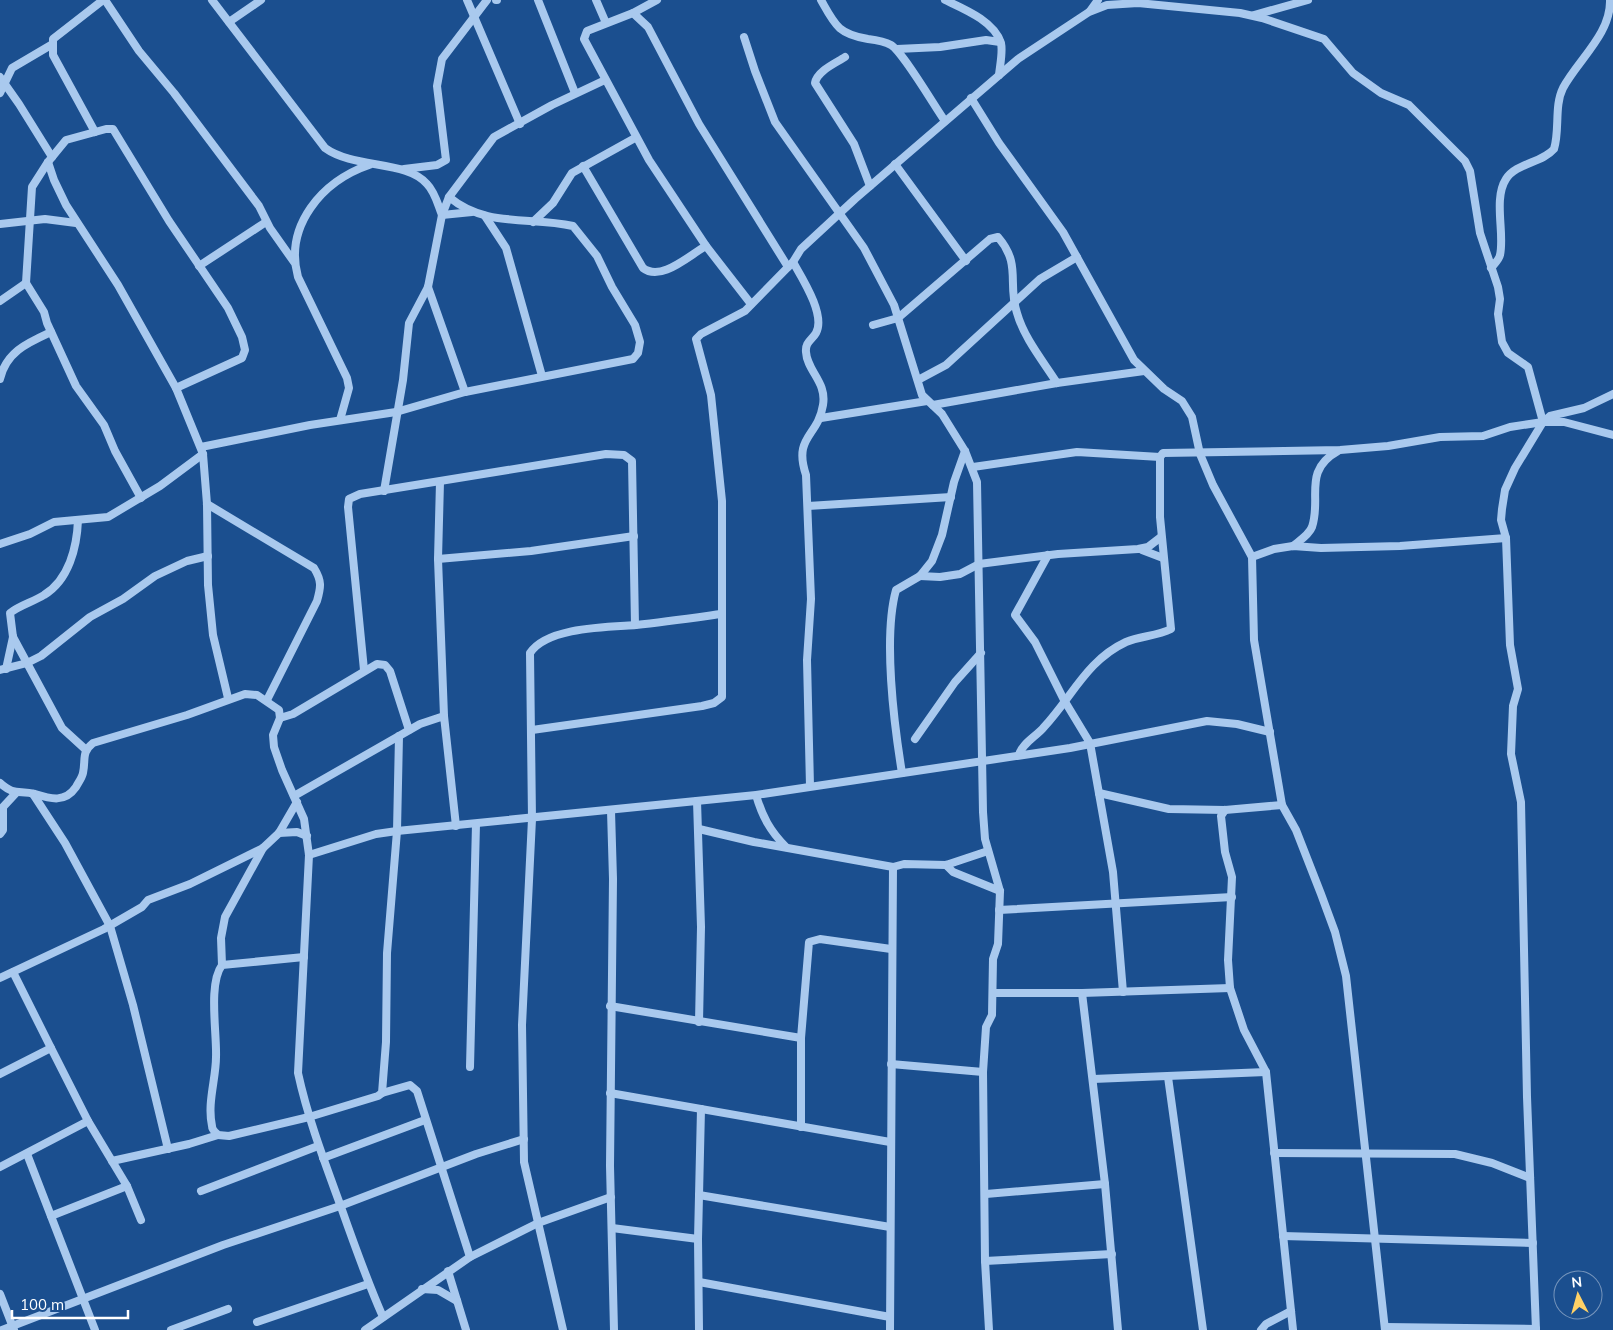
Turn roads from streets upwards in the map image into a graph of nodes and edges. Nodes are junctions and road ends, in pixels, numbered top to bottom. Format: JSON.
{"nodes":[{"id":1,"x":104,"y":0,"type":"edge"},
{"id":2,"x":212,"y":0,"type":"edge"},
{"id":3,"x":261,"y":0,"type":"edge"},
{"id":4,"x":467,"y":0,"type":"edge"},
{"id":5,"x":487,"y":0,"type":"edge"},
{"id":6,"x":538,"y":0,"type":"edge"},
{"id":7,"x":596,"y":0,"type":"edge"},
{"id":8,"x":657,"y":0,"type":"edge"},
{"id":9,"x":821,"y":0,"type":"edge"},
{"id":10,"x":945,"y":0,"type":"edge"},
{"id":11,"x":1098,"y":0,"type":"edge"},
{"id":12,"x":1308,"y":0,"type":"edge"},
{"id":13,"x":1610,"y":0,"type":"edge"},
{"id":14,"x":633,"y":12,"type":"junction"},
{"id":15,"x":1089,"y":12,"type":"junction"},
{"id":16,"x":1252,"y":16,"type":"junction"},
{"id":17,"x":475,"y":18,"type":"junction"},
{"id":18,"x":228,"y":22,"type":"junction"},
{"id":19,"x":606,"y":23,"type":"junction"},
{"id":20,"x":744,"y":37,"type":"dead end"},
{"id":21,"x":1000,"y":42,"type":"junction"},
{"id":22,"x":51,"y":45,"type":"junction"},
{"id":23,"x":897,"y":49,"type":"junction"},
{"id":24,"x":845,"y":57,"type":"dead end"},
{"id":25,"x":999,"y":75,"type":"junction"},
{"id":26,"x":605,"y":80,"type":"junction"},
{"id":27,"x":2,"y":81,"type":"edge"},
{"id":28,"x":0,"y":93,"type":"edge"},
{"id":29,"x":575,"y":93,"type":"junction"},
{"id":30,"x":971,"y":98,"type":"junction"},
{"id":31,"x":945,"y":121,"type":"junction"},
{"id":32,"x":520,"y":124,"type":"junction"},
{"id":33,"x":95,"y":132,"type":"junction"},
{"id":34,"x":635,"y":138,"type":"junction"},
{"id":35,"x":50,"y":159,"type":"junction"},
{"id":36,"x":895,"y":164,"type":"junction"},
{"id":37,"x":370,"y":165,"type":"junction"},
{"id":38,"x":583,"y":166,"type":"junction"},
{"id":39,"x":400,"y":169,"type":"junction"},
{"id":40,"x":870,"y":186,"type":"junction"},
{"id":41,"x":449,"y":197,"type":"junction"},
{"id":42,"x":473,"y":212,"type":"junction"},
{"id":43,"x":840,"y":214,"type":"junction"},
{"id":44,"x":442,"y":215,"type":"junction"},
{"id":45,"x":485,"y":216,"type":"junction"},
{"id":46,"x":31,"y":220,"type":"junction"},
{"id":47,"x":266,"y":222,"type":"junction"},
{"id":48,"x":533,"y":222,"type":"junction"},
{"id":49,"x":76,"y":223,"type":"junction"},
{"id":50,"x":0,"y":224,"type":"edge"},
{"id":51,"x":706,"y":246,"type":"junction"},
{"id":52,"x":1077,"y":257,"type":"junction"},
{"id":53,"x":966,"y":261,"type":"junction"},
{"id":54,"x":294,"y":262,"type":"junction"},
{"id":55,"x":790,"y":265,"type":"junction"},
{"id":56,"x":199,"y":266,"type":"junction"},
{"id":57,"x":1491,"y":268,"type":"junction"},
{"id":58,"x":26,"y":283,"type":"junction"},
{"id":59,"x":428,"y":287,"type":"junction"},
{"id":60,"x":1015,"y":300,"type":"junction"},
{"id":61,"x":0,"y":301,"type":"edge"},
{"id":62,"x":751,"y":304,"type":"junction"},
{"id":63,"x":898,"y":318,"type":"junction"},
{"id":64,"x":873,"y":325,"type":"dead end"},
{"id":65,"x":51,"y":332,"type":"junction"},
{"id":66,"x":0,"y":354,"type":"edge"},
{"id":67,"x":4,"y":363,"type":"junction"},
{"id":68,"x":1144,"y":370,"type":"junction"},
{"id":69,"x":542,"y":376,"type":"junction"},
{"id":70,"x":0,"y":379,"type":"edge"},
{"id":71,"x":918,"y":380,"type":"junction"},
{"id":72,"x":1057,"y":383,"type":"junction"},
{"id":73,"x":176,"y":388,"type":"junction"},
{"id":74,"x":465,"y":392,"type":"junction"},
{"id":75,"x":1613,"y":394,"type":"edge"},
{"id":76,"x":930,"y":403,"type":"junction"},
{"id":77,"x":396,"y":412,"type":"junction"},
{"id":78,"x":821,"y":418,"type":"junction"},
{"id":79,"x":340,"y":420,"type":"junction"},
{"id":80,"x":1543,"y":422,"type":"junction"},
{"id":81,"x":1613,"y":435,"type":"edge"},
{"id":82,"x":1340,"y":450,"type":"junction"},
{"id":83,"x":202,"y":451,"type":"junction"},
{"id":84,"x":965,"y":452,"type":"junction"},
{"id":85,"x":1200,"y":454,"type":"junction"},
{"id":86,"x":1160,"y":457,"type":"junction"},
{"id":87,"x":973,"y":467,"type":"junction"},
{"id":88,"x":440,"y":482,"type":"junction"},
{"id":89,"x":384,"y":491,"type":"junction"},
{"id":90,"x":950,"y":497,"type":"junction"},
{"id":91,"x":141,"y":498,"type":"junction"},
{"id":92,"x":207,"y":504,"type":"junction"},
{"id":93,"x":808,"y":506,"type":"junction"},
{"id":94,"x":78,"y":520,"type":"junction"},
{"id":95,"x":634,"y":536,"type":"junction"},
{"id":96,"x":1161,"y":537,"type":"junction"},
{"id":97,"x":1506,"y":538,"type":"junction"},
{"id":98,"x":0,"y":544,"type":"edge"},
{"id":99,"x":1293,"y":546,"type":"junction"},
{"id":100,"x":1138,"y":549,"type":"junction"},
{"id":101,"x":1048,"y":555,"type":"junction"},
{"id":102,"x":208,"y":556,"type":"junction"},
{"id":103,"x":1252,"y":557,"type":"junction"},
{"id":104,"x":1163,"y":558,"type":"junction"},
{"id":105,"x":438,"y":559,"type":"junction"},
{"id":106,"x":979,"y":564,"type":"junction"},
{"id":107,"x":920,"y":576,"type":"junction"},
{"id":108,"x":720,"y":614,"type":"junction"},
{"id":109,"x":635,"y":625,"type":"junction"},
{"id":110,"x":13,"y":637,"type":"junction"},
{"id":111,"x":981,"y":653,"type":"junction"},
{"id":112,"x":27,"y":663,"type":"junction"},
{"id":113,"x":3,"y":669,"type":"edge"},
{"id":114,"x":364,"y":670,"type":"junction"},
{"id":115,"x":228,"y":698,"type":"junction"},
{"id":116,"x":267,"y":700,"type":"junction"},
{"id":117,"x":1064,"y":700,"type":"junction"},
{"id":118,"x":280,"y":714,"type":"junction"},
{"id":119,"x":444,"y":716,"type":"junction"},
{"id":120,"x":409,"y":730,"type":"junction"},
{"id":121,"x":532,"y":730,"type":"junction"},
{"id":122,"x":1270,"y":732,"type":"junction"},
{"id":123,"x":398,"y":736,"type":"junction"},
{"id":124,"x":915,"y":738,"type":"dead end"},
{"id":125,"x":1090,"y":743,"type":"junction"},
{"id":126,"x":85,"y":749,"type":"junction"},
{"id":127,"x":1018,"y":755,"type":"junction"},
{"id":128,"x":984,"y":760,"type":"junction"},
{"id":129,"x":902,"y":772,"type":"junction"},
{"id":130,"x":0,"y":782,"type":"edge"},
{"id":131,"x":810,"y":786,"type":"junction"},
{"id":132,"x":16,"y":793,"type":"junction"},
{"id":133,"x":1099,"y":793,"type":"junction"},
{"id":134,"x":33,"y":794,"type":"junction"},
{"id":135,"x":756,"y":795,"type":"junction"},
{"id":136,"x":295,"y":799,"type":"junction"},
{"id":137,"x":698,"y":802,"type":"junction"},
{"id":138,"x":1282,"y":805,"type":"junction"},
{"id":139,"x":1225,"y":810,"type":"junction"},
{"id":140,"x":611,"y":811,"type":"junction"},
{"id":141,"x":532,"y":819,"type":"junction"},
{"id":142,"x":476,"y":824,"type":"junction"},
{"id":143,"x":456,"y":826,"type":"junction"},
{"id":144,"x":699,"y":829,"type":"junction"},
{"id":145,"x":397,"y":831,"type":"junction"},
{"id":146,"x":279,"y":833,"type":"junction"},
{"id":147,"x":0,"y":834,"type":"edge"},
{"id":148,"x":307,"y":836,"type":"junction"},
{"id":149,"x":786,"y":847,"type":"junction"},
{"id":150,"x":263,"y":848,"type":"junction"},
{"id":151,"x":988,"y":851,"type":"junction"},
{"id":152,"x":308,"y":855,"type":"junction"},
{"id":153,"x":946,"y":865,"type":"junction"},
{"id":154,"x":893,"y":867,"type":"junction"},
{"id":155,"x":1000,"y":890,"type":"junction"},
{"id":156,"x":1232,"y":897,"type":"junction"},
{"id":157,"x":1115,"y":903,"type":"junction"},
{"id":158,"x":999,"y":910,"type":"junction"},
{"id":159,"x":110,"y":926,"type":"junction"},
{"id":160,"x":891,"y":950,"type":"junction"},
{"id":161,"x":304,"y":957,"type":"junction"},
{"id":162,"x":222,"y":966,"type":"junction"},
{"id":163,"x":13,"y":972,"type":"junction"},
{"id":164,"x":0,"y":978,"type":"edge"},
{"id":165,"x":1230,"y":988,"type":"junction"},
{"id":166,"x":1123,"y":992,"type":"junction"},
{"id":167,"x":994,"y":993,"type":"junction"},
{"id":168,"x":1082,"y":994,"type":"junction"},
{"id":169,"x":610,"y":1006,"type":"junction"},
{"id":170,"x":699,"y":1022,"type":"junction"},
{"id":171,"x":801,"y":1038,"type":"junction"},
{"id":172,"x":51,"y":1048,"type":"junction"},
{"id":173,"x":891,"y":1064,"type":"junction"},
{"id":174,"x":470,"y":1068,"type":"dead end"},
{"id":175,"x":983,"y":1072,"type":"junction"},
{"id":176,"x":1266,"y":1072,"type":"junction"},
{"id":177,"x":0,"y":1074,"type":"edge"},
{"id":178,"x":1168,"y":1077,"type":"junction"},
{"id":179,"x":1093,"y":1079,"type":"junction"},
{"id":180,"x":382,"y":1093,"type":"junction"},
{"id":181,"x":610,"y":1093,"type":"junction"},
{"id":182,"x":701,"y":1109,"type":"junction"},
{"id":183,"x":309,"y":1117,"type":"junction"},
{"id":184,"x":425,"y":1120,"type":"junction"},
{"id":185,"x":88,"y":1122,"type":"junction"},
{"id":186,"x":801,"y":1127,"type":"junction"},
{"id":187,"x":218,"y":1135,"type":"junction"},
{"id":188,"x":524,"y":1139,"type":"junction"},
{"id":189,"x":890,"y":1142,"type":"junction"},
{"id":190,"x":318,"y":1146,"type":"junction"},
{"id":191,"x":168,"y":1148,"type":"junction"},
{"id":192,"x":1274,"y":1153,"type":"junction"},
{"id":193,"x":1367,"y":1153,"type":"junction"},
{"id":194,"x":27,"y":1154,"type":"junction"},
{"id":195,"x":323,"y":1158,"type":"junction"},
{"id":196,"x":112,"y":1161,"type":"junction"},
{"id":197,"x":0,"y":1167,"type":"edge"},
{"id":198,"x":440,"y":1168,"type":"junction"},
{"id":199,"x":1530,"y":1178,"type":"junction"},
{"id":200,"x":1105,"y":1184,"type":"junction"},
{"id":201,"x":127,"y":1186,"type":"junction"},
{"id":202,"x":201,"y":1191,"type":"dead end"},
{"id":203,"x":986,"y":1194,"type":"junction"},
{"id":204,"x":699,"y":1195,"type":"junction"},
{"id":205,"x":611,"y":1197,"type":"junction"},
{"id":206,"x":340,"y":1206,"type":"junction"},
{"id":207,"x":51,"y":1216,"type":"junction"},
{"id":208,"x":141,"y":1220,"type":"dead end"},
{"id":209,"x":538,"y":1224,"type":"junction"},
{"id":210,"x":890,"y":1227,"type":"junction"},
{"id":211,"x":612,"y":1228,"type":"junction"},
{"id":212,"x":1284,"y":1236,"type":"junction"},
{"id":213,"x":698,"y":1239,"type":"junction"},
{"id":214,"x":1376,"y":1240,"type":"junction"},
{"id":215,"x":1533,"y":1243,"type":"junction"},
{"id":216,"x":1112,"y":1254,"type":"junction"},
{"id":217,"x":470,"y":1257,"type":"junction"},
{"id":218,"x":985,"y":1261,"type":"junction"},
{"id":219,"x":448,"y":1271,"type":"junction"},
{"id":220,"x":699,"y":1282,"type":"junction"},
{"id":221,"x":368,"y":1284,"type":"junction"},
{"id":222,"x":421,"y":1289,"type":"junction"},
{"id":223,"x":0,"y":1294,"type":"edge"},
{"id":224,"x":82,"y":1298,"type":"junction"},
{"id":225,"x":457,"y":1300,"type":"junction"},
{"id":226,"x":228,"y":1309,"type":"dead end"},
{"id":227,"x":1291,"y":1310,"type":"junction"},
{"id":228,"x":890,"y":1316,"type":"junction"},
{"id":229,"x":383,"y":1317,"type":"junction"},
{"id":230,"x":257,"y":1322,"type":"dead end"},
{"id":231,"x":13,"y":1328,"type":"edge"},
{"id":232,"x":1385,"y":1328,"type":"edge"},
{"id":233,"x":2,"y":1330,"type":"edge"},
{"id":234,"x":95,"y":1330,"type":"edge"},
{"id":235,"x":171,"y":1330,"type":"edge"},
{"id":236,"x":365,"y":1330,"type":"edge"},
{"id":237,"x":465,"y":1330,"type":"edge"},
{"id":238,"x":563,"y":1330,"type":"edge"},
{"id":239,"x":614,"y":1330,"type":"edge"},
{"id":240,"x":699,"y":1330,"type":"edge"},
{"id":241,"x":890,"y":1330,"type":"edge"},
{"id":242,"x":989,"y":1330,"type":"edge"},
{"id":243,"x":1118,"y":1330,"type":"edge"},
{"id":244,"x":1203,"y":1330,"type":"edge"},
{"id":245,"x":1261,"y":1330,"type":"edge"},
{"id":246,"x":1293,"y":1330,"type":"edge"},
{"id":247,"x":1536,"y":1330,"type":"edge"}],
"edges":[{"from":1,"to":22,"type":"street"},
{"from":1,"to":47,"type":"street"},
{"from":2,"to":18,"type":"street"},
{"from":3,"to":18,"type":"street"},
{"from":4,"to":17,"type":"street"},
{"from":5,"to":17,"type":"street"},
{"from":6,"to":29,"type":"street"},
{"from":7,"to":19,"type":"street"},
{"from":8,"to":14,"type":"street"},
{"from":9,"to":23,"type":"street"},
{"from":10,"to":21,"type":"street"},
{"from":11,"to":15,"type":"street"},
{"from":12,"to":16,"type":"street"},
{"from":13,"to":57,"type":"street"},
{"from":14,"to":19,"type":"street"},
{"from":14,"to":55,"type":"street"},
{"from":15,"to":16,"type":"street"},
{"from":15,"to":25,"type":"street"},
{"from":16,"to":57,"type":"street"},
{"from":17,"to":32,"type":"street"},
{"from":17,"to":39,"type":"street"},
{"from":18,"to":37,"type":"street"},
{"from":19,"to":26,"type":"street"},
{"from":20,"to":43,"type":"street"},
{"from":21,"to":23,"type":"street"},
{"from":21,"to":25,"type":"street"},
{"from":22,"to":27,"type":"street"},
{"from":22,"to":33,"type":"street"},
{"from":23,"to":31,"type":"street"},
{"from":24,"to":40,"type":"street"},
{"from":25,"to":30,"type":"street"},
{"from":26,"to":29,"type":"street"},
{"from":26,"to":34,"type":"street"},
{"from":27,"to":28,"type":"street"},
{"from":27,"to":35,"type":"street"},
{"from":29,"to":32,"type":"street"},
{"from":30,"to":31,"type":"street"},
{"from":30,"to":52,"type":"street"},
{"from":31,"to":36,"type":"street"},
{"from":32,"to":41,"type":"street"},
{"from":33,"to":35,"type":"street"},
{"from":33,"to":56,"type":"street"},
{"from":34,"to":38,"type":"street"},
{"from":34,"to":51,"type":"street"},
{"from":35,"to":46,"type":"street"},
{"from":35,"to":49,"type":"street"},
{"from":36,"to":40,"type":"street"},
{"from":36,"to":53,"type":"street"},
{"from":37,"to":39,"type":"street"},
{"from":37,"to":54,"type":"street"},
{"from":38,"to":48,"type":"street"},
{"from":38,"to":51,"type":"street"},
{"from":39,"to":44,"type":"street"},
{"from":40,"to":43,"type":"street"},
{"from":41,"to":42,"type":"street"},
{"from":41,"to":44,"type":"street"},
{"from":42,"to":44,"type":"street"},
{"from":42,"to":45,"type":"street"},
{"from":43,"to":55,"type":"street"},
{"from":43,"to":63,"type":"street"},
{"from":44,"to":59,"type":"street"},
{"from":45,"to":48,"type":"street"},
{"from":45,"to":69,"type":"street"},
{"from":46,"to":49,"type":"street"},
{"from":46,"to":50,"type":"street"},
{"from":46,"to":58,"type":"street"},
{"from":47,"to":54,"type":"street"},
{"from":47,"to":56,"type":"street"},
{"from":48,"to":69,"type":"street"},
{"from":49,"to":73,"type":"street"},
{"from":51,"to":62,"type":"street"},
{"from":52,"to":60,"type":"street"},
{"from":52,"to":68,"type":"street"},
{"from":53,"to":60,"type":"street"},
{"from":53,"to":63,"type":"street"},
{"from":54,"to":79,"type":"street"},
{"from":55,"to":62,"type":"street"},
{"from":55,"to":78,"type":"street"},
{"from":56,"to":73,"type":"street"},
{"from":57,"to":80,"type":"street"},
{"from":58,"to":61,"type":"street"},
{"from":58,"to":65,"type":"street"},
{"from":59,"to":74,"type":"street"},
{"from":59,"to":77,"type":"street"},
{"from":60,"to":71,"type":"street"},
{"from":60,"to":72,"type":"street"},
{"from":62,"to":108,"type":"street"},
{"from":63,"to":64,"type":"street"},
{"from":63,"to":71,"type":"street"},
{"from":65,"to":67,"type":"street"},
{"from":65,"to":91,"type":"street"},
{"from":66,"to":67,"type":"street"},
{"from":67,"to":70,"type":"street"},
{"from":68,"to":72,"type":"street"},
{"from":68,"to":85,"type":"street"},
{"from":69,"to":74,"type":"street"},
{"from":71,"to":76,"type":"street"},
{"from":72,"to":76,"type":"street"},
{"from":73,"to":83,"type":"street"},
{"from":74,"to":77,"type":"street"},
{"from":75,"to":80,"type":"street"},
{"from":76,"to":78,"type":"street"},
{"from":76,"to":84,"type":"street"},
{"from":77,"to":79,"type":"street"},
{"from":77,"to":89,"type":"street"},
{"from":78,"to":93,"type":"street"},
{"from":79,"to":83,"type":"street"},
{"from":80,"to":81,"type":"street"},
{"from":80,"to":82,"type":"street"},
{"from":80,"to":97,"type":"street"},
{"from":82,"to":85,"type":"street"},
{"from":82,"to":99,"type":"street"},
{"from":83,"to":91,"type":"street"},
{"from":83,"to":92,"type":"street"},
{"from":84,"to":87,"type":"street"},
{"from":84,"to":90,"type":"street"},
{"from":85,"to":86,"type":"street"},
{"from":85,"to":103,"type":"street"},
{"from":86,"to":87,"type":"street"},
{"from":86,"to":96,"type":"street"},
{"from":87,"to":106,"type":"street"},
{"from":88,"to":89,"type":"street"},
{"from":88,"to":95,"type":"street"},
{"from":88,"to":105,"type":"street"},
{"from":89,"to":114,"type":"street"},
{"from":90,"to":93,"type":"street"},
{"from":90,"to":107,"type":"street"},
{"from":91,"to":94,"type":"street"},
{"from":92,"to":102,"type":"street"},
{"from":92,"to":116,"type":"street"},
{"from":93,"to":131,"type":"street"},
{"from":94,"to":98,"type":"street"},
{"from":94,"to":110,"type":"street"},
{"from":95,"to":105,"type":"street"},
{"from":95,"to":109,"type":"street"},
{"from":96,"to":100,"type":"street"},
{"from":96,"to":104,"type":"street"},
{"from":97,"to":99,"type":"street"},
{"from":97,"to":199,"type":"street"},
{"from":99,"to":103,"type":"street"},
{"from":100,"to":101,"type":"street"},
{"from":100,"to":104,"type":"street"},
{"from":101,"to":106,"type":"street"},
{"from":101,"to":117,"type":"street"},
{"from":102,"to":112,"type":"street"},
{"from":102,"to":115,"type":"street"},
{"from":103,"to":122,"type":"street"},
{"from":104,"to":117,"type":"street"},
{"from":105,"to":119,"type":"street"},
{"from":106,"to":107,"type":"street"},
{"from":106,"to":111,"type":"street"},
{"from":107,"to":129,"type":"street"},
{"from":108,"to":109,"type":"street"},
{"from":108,"to":121,"type":"street"},
{"from":109,"to":121,"type":"street"},
{"from":110,"to":112,"type":"street"},
{"from":110,"to":113,"type":"street"},
{"from":111,"to":124,"type":"street"},
{"from":111,"to":128,"type":"street"},
{"from":112,"to":113,"type":"street"},
{"from":112,"to":126,"type":"street"},
{"from":114,"to":118,"type":"street"},
{"from":114,"to":120,"type":"street"},
{"from":115,"to":116,"type":"street"},
{"from":115,"to":126,"type":"street"},
{"from":116,"to":118,"type":"street"},
{"from":117,"to":125,"type":"street"},
{"from":117,"to":127,"type":"street"},
{"from":118,"to":136,"type":"street"},
{"from":119,"to":120,"type":"street"},
{"from":119,"to":143,"type":"street"},
{"from":120,"to":123,"type":"street"},
{"from":121,"to":141,"type":"street"},
{"from":122,"to":125,"type":"street"},
{"from":122,"to":138,"type":"street"},
{"from":123,"to":136,"type":"street"},
{"from":123,"to":145,"type":"street"},
{"from":125,"to":127,"type":"street"},
{"from":125,"to":133,"type":"street"},
{"from":126,"to":134,"type":"street"},
{"from":127,"to":128,"type":"street"},
{"from":128,"to":129,"type":"street"},
{"from":128,"to":151,"type":"street"},
{"from":129,"to":131,"type":"street"},
{"from":130,"to":132,"type":"street"},
{"from":131,"to":135,"type":"street"},
{"from":132,"to":134,"type":"street"},
{"from":132,"to":147,"type":"street"},
{"from":133,"to":139,"type":"street"},
{"from":133,"to":157,"type":"street"},
{"from":134,"to":159,"type":"street"},
{"from":135,"to":137,"type":"street"},
{"from":135,"to":149,"type":"street"},
{"from":136,"to":146,"type":"street"},
{"from":136,"to":148,"type":"street"},
{"from":137,"to":140,"type":"street"},
{"from":137,"to":144,"type":"street"},
{"from":138,"to":139,"type":"street"},
{"from":138,"to":193,"type":"street"},
{"from":139,"to":156,"type":"street"},
{"from":140,"to":141,"type":"street"},
{"from":140,"to":169,"type":"street"},
{"from":141,"to":142,"type":"street"},
{"from":141,"to":188,"type":"street"},
{"from":142,"to":143,"type":"street"},
{"from":142,"to":174,"type":"street"},
{"from":143,"to":145,"type":"street"},
{"from":144,"to":149,"type":"street"},
{"from":144,"to":170,"type":"street"},
{"from":145,"to":152,"type":"street"},
{"from":145,"to":180,"type":"street"},
{"from":146,"to":148,"type":"street"},
{"from":146,"to":150,"type":"street"},
{"from":148,"to":152,"type":"street"},
{"from":149,"to":154,"type":"street"},
{"from":150,"to":159,"type":"street"},
{"from":150,"to":162,"type":"street"},
{"from":151,"to":153,"type":"street"},
{"from":151,"to":155,"type":"street"},
{"from":152,"to":161,"type":"street"},
{"from":153,"to":154,"type":"street"},
{"from":153,"to":155,"type":"street"},
{"from":154,"to":160,"type":"street"},
{"from":155,"to":158,"type":"street"},
{"from":156,"to":157,"type":"street"},
{"from":156,"to":165,"type":"street"},
{"from":157,"to":158,"type":"street"},
{"from":157,"to":166,"type":"street"},
{"from":158,"to":167,"type":"street"},
{"from":159,"to":163,"type":"street"},
{"from":159,"to":191,"type":"street"},
{"from":160,"to":171,"type":"street"},
{"from":160,"to":173,"type":"street"},
{"from":161,"to":162,"type":"street"},
{"from":161,"to":183,"type":"street"},
{"from":162,"to":187,"type":"street"},
{"from":163,"to":164,"type":"street"},
{"from":163,"to":172,"type":"street"},
{"from":165,"to":166,"type":"street"},
{"from":165,"to":176,"type":"street"},
{"from":166,"to":168,"type":"street"},
{"from":167,"to":168,"type":"street"},
{"from":167,"to":175,"type":"street"},
{"from":168,"to":179,"type":"street"},
{"from":169,"to":170,"type":"street"},
{"from":169,"to":181,"type":"street"},
{"from":170,"to":171,"type":"street"},
{"from":171,"to":186,"type":"street"},
{"from":172,"to":177,"type":"street"},
{"from":172,"to":185,"type":"street"},
{"from":173,"to":175,"type":"street"},
{"from":173,"to":189,"type":"street"},
{"from":175,"to":203,"type":"street"},
{"from":176,"to":178,"type":"street"},
{"from":176,"to":192,"type":"street"},
{"from":178,"to":179,"type":"street"},
{"from":178,"to":244,"type":"street"},
{"from":179,"to":200,"type":"street"},
{"from":180,"to":183,"type":"street"},
{"from":180,"to":184,"type":"street"},
{"from":181,"to":182,"type":"street"},
{"from":181,"to":205,"type":"street"},
{"from":182,"to":186,"type":"street"},
{"from":182,"to":204,"type":"street"},
{"from":183,"to":187,"type":"street"},
{"from":183,"to":190,"type":"street"},
{"from":184,"to":195,"type":"street"},
{"from":184,"to":198,"type":"street"},
{"from":185,"to":194,"type":"street"},
{"from":185,"to":196,"type":"street"},
{"from":186,"to":189,"type":"street"},
{"from":187,"to":191,"type":"street"},
{"from":188,"to":198,"type":"street"},
{"from":188,"to":209,"type":"street"},
{"from":189,"to":210,"type":"street"},
{"from":190,"to":195,"type":"street"},
{"from":190,"to":202,"type":"street"},
{"from":191,"to":196,"type":"street"},
{"from":192,"to":193,"type":"street"},
{"from":192,"to":212,"type":"street"},
{"from":193,"to":199,"type":"street"},
{"from":193,"to":214,"type":"street"},
{"from":194,"to":197,"type":"street"},
{"from":194,"to":207,"type":"street"},
{"from":195,"to":206,"type":"street"},
{"from":196,"to":201,"type":"street"},
{"from":198,"to":206,"type":"street"},
{"from":198,"to":217,"type":"street"},
{"from":199,"to":215,"type":"street"},
{"from":200,"to":203,"type":"street"},
{"from":200,"to":216,"type":"street"},
{"from":201,"to":207,"type":"street"},
{"from":201,"to":208,"type":"street"},
{"from":203,"to":218,"type":"street"},
{"from":204,"to":210,"type":"street"},
{"from":204,"to":213,"type":"street"},
{"from":205,"to":209,"type":"street"},
{"from":205,"to":211,"type":"street"},
{"from":206,"to":221,"type":"street"},
{"from":206,"to":224,"type":"street"},
{"from":207,"to":224,"type":"street"},
{"from":209,"to":217,"type":"street"},
{"from":209,"to":238,"type":"street"},
{"from":210,"to":228,"type":"street"},
{"from":211,"to":213,"type":"street"},
{"from":211,"to":239,"type":"street"},
{"from":212,"to":214,"type":"street"},
{"from":212,"to":227,"type":"street"},
{"from":213,"to":220,"type":"street"},
{"from":214,"to":215,"type":"street"},
{"from":214,"to":232,"type":"street"},
{"from":215,"to":247,"type":"street"},
{"from":216,"to":218,"type":"street"},
{"from":216,"to":243,"type":"street"},
{"from":217,"to":219,"type":"street"},
{"from":218,"to":242,"type":"street"},
{"from":219,"to":222,"type":"street"},
{"from":219,"to":225,"type":"street"},
{"from":220,"to":228,"type":"street"},
{"from":220,"to":240,"type":"street"},
{"from":221,"to":229,"type":"street"},
{"from":221,"to":230,"type":"street"},
{"from":222,"to":225,"type":"street"},
{"from":222,"to":229,"type":"street"},
{"from":223,"to":231,"type":"street"},
{"from":224,"to":231,"type":"street"},
{"from":224,"to":234,"type":"street"},
{"from":225,"to":237,"type":"street"},
{"from":226,"to":235,"type":"street"},
{"from":227,"to":245,"type":"street"},
{"from":227,"to":246,"type":"street"},
{"from":228,"to":241,"type":"street"},
{"from":229,"to":236,"type":"street"},
{"from":231,"to":233,"type":"street"},
{"from":232,"to":247,"type":"street"}]}
